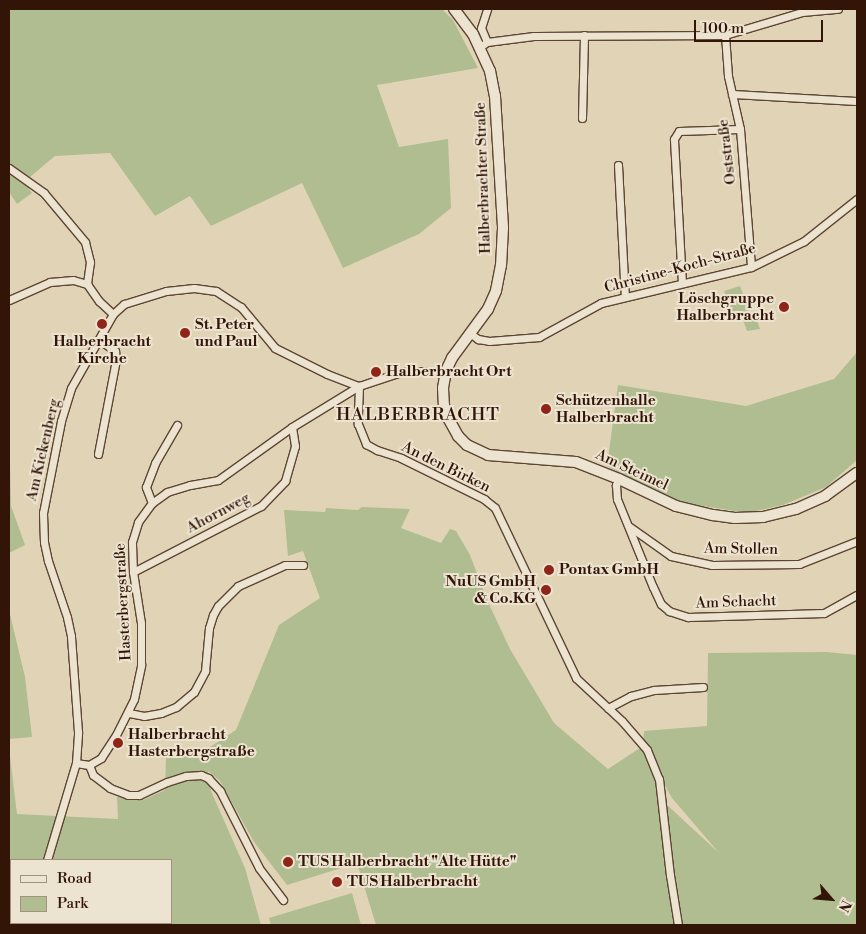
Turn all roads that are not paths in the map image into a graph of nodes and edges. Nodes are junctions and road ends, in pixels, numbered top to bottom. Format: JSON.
{"nodes":[{"id":1,"x":454,"y":9,"type":"edge"},
{"id":2,"x":487,"y":9,"type":"edge"},
{"id":3,"x":838,"y":9,"type":"edge"},
{"id":4,"x":584,"y":35,"type":"junction"},
{"id":5,"x":725,"y":35,"type":"junction"},
{"id":6,"x":483,"y":45,"type":"junction"},
{"id":7,"x":732,"y":94,"type":"junction"},
{"id":8,"x":857,"y":101,"type":"edge"},
{"id":9,"x":582,"y":118,"type":"dead end"},
{"id":10,"x":740,"y":129,"type":"junction"},
{"id":11,"x":618,"y":165,"type":"dead end"},
{"id":12,"x":9,"y":168,"type":"edge"},
{"id":13,"x":857,"y":199,"type":"edge"},
{"id":14,"x":751,"y":267,"type":"junction"},
{"id":15,"x":682,"y":283,"type":"junction"},
{"id":16,"x":87,"y":284,"type":"junction"},
{"id":17,"x":625,"y":297,"type":"junction"},
{"id":18,"x":9,"y":300,"type":"edge"},
{"id":19,"x":113,"y":314,"type":"junction"},
{"id":20,"x":471,"y":334,"type":"junction"},
{"id":21,"x":100,"y":340,"type":"junction"},
{"id":22,"x":446,"y":371,"type":"junction"},
{"id":23,"x":359,"y":386,"type":"junction"},
{"id":24,"x":177,"y":425,"type":"dead end"},
{"id":25,"x":292,"y":427,"type":"junction"},
{"id":26,"x":98,"y":454,"type":"dead end"},
{"id":27,"x":857,"y":473,"type":"edge"},
{"id":28,"x":619,"y":479,"type":"junction"},
{"id":29,"x":152,"y":503,"type":"junction"},
{"id":30,"x":630,"y":527,"type":"junction"},
{"id":31,"x":857,"y":541,"type":"edge"},
{"id":32,"x":303,"y":565,"type":"dead end"},
{"id":33,"x":134,"y":572,"type":"junction"},
{"id":34,"x":857,"y":595,"type":"edge"},
{"id":35,"x":702,"y":687,"type":"dead end"},
{"id":36,"x":608,"y":708,"type":"junction"},
{"id":37,"x":129,"y":713,"type":"junction"},
{"id":38,"x":76,"y":764,"type":"junction"},
{"id":39,"x":89,"y":765,"type":"junction"},
{"id":40,"x":47,"y":859,"type":"edge"},
{"id":41,"x":283,"y":900,"type":"dead end"},
{"id":42,"x":678,"y":925,"type":"edge"}],
"edges":[{"from":1,"to":6,"type":"main road","name":"Halberbrachter Straße"},
{"from":2,"to":6,"type":"street"},
{"from":3,"to":5,"type":"street"},
{"from":4,"to":5,"type":"street"},
{"from":4,"to":6,"type":"street"},
{"from":4,"to":9,"type":"street"},
{"from":5,"to":7,"type":"street","name":"Oststraße"},
{"from":6,"to":20,"type":"main road","name":"Halberbrachter Straße"},
{"from":7,"to":8,"type":"street"},
{"from":7,"to":10,"type":"street","name":"Oststraße"},
{"from":10,"to":14,"type":"street","name":"Oststraße"},
{"from":10,"to":15,"type":"street"},
{"from":11,"to":17,"type":"street"},
{"from":12,"to":16,"type":"street"},
{"from":13,"to":14,"type":"street","name":"Christine-Koch-Straße"},
{"from":14,"to":15,"type":"street","name":"Christine-Koch-Straße"},
{"from":15,"to":17,"type":"street","name":"Christine-Koch-Straße"},
{"from":16,"to":18,"type":"street"},
{"from":16,"to":19,"type":"street"},
{"from":17,"to":20,"type":"street","name":"Christine-Koch-Straße"},
{"from":19,"to":21,"type":"street","name":"Am Kickenberg"},
{"from":19,"to":23,"type":"street"},
{"from":20,"to":22,"type":"main road","name":"Halberbrachter Straße"},
{"from":21,"to":26,"type":"street"},
{"from":21,"to":38,"type":"street","name":"Am Kickenberg"},
{"from":22,"to":23,"type":"street","name":"Hasterbergstraße"},
{"from":22,"to":28,"type":"main road","name":"Am Steimel"},
{"from":23,"to":25,"type":"street","name":"Hasterbergstraße"},
{"from":23,"to":36,"type":"street","name":"An den Birken"},
{"from":24,"to":29,"type":"street"},
{"from":25,"to":29,"type":"street","name":"Hasterbergstraße"},
{"from":25,"to":33,"type":"street","name":"Ahornweg"},
{"from":27,"to":28,"type":"main road","name":"Am Steimel"},
{"from":28,"to":30,"type":"street","name":"Am Schacht"},
{"from":29,"to":33,"type":"street","name":"Hasterbergstraße"},
{"from":30,"to":31,"type":"street","name":"Am Stollen"},
{"from":30,"to":34,"type":"street","name":"Am Schacht"},
{"from":32,"to":37,"type":"street"},
{"from":33,"to":37,"type":"street","name":"Hasterbergstraße"},
{"from":35,"to":36,"type":"street"},
{"from":36,"to":42,"type":"street","name":"An den Birken"},
{"from":37,"to":39,"type":"street","name":"Hasterbergstraße"},
{"from":38,"to":39,"type":"street"},
{"from":38,"to":40,"type":"street","name":"Am Kickenberg"},
{"from":39,"to":41,"type":"street"}]}
